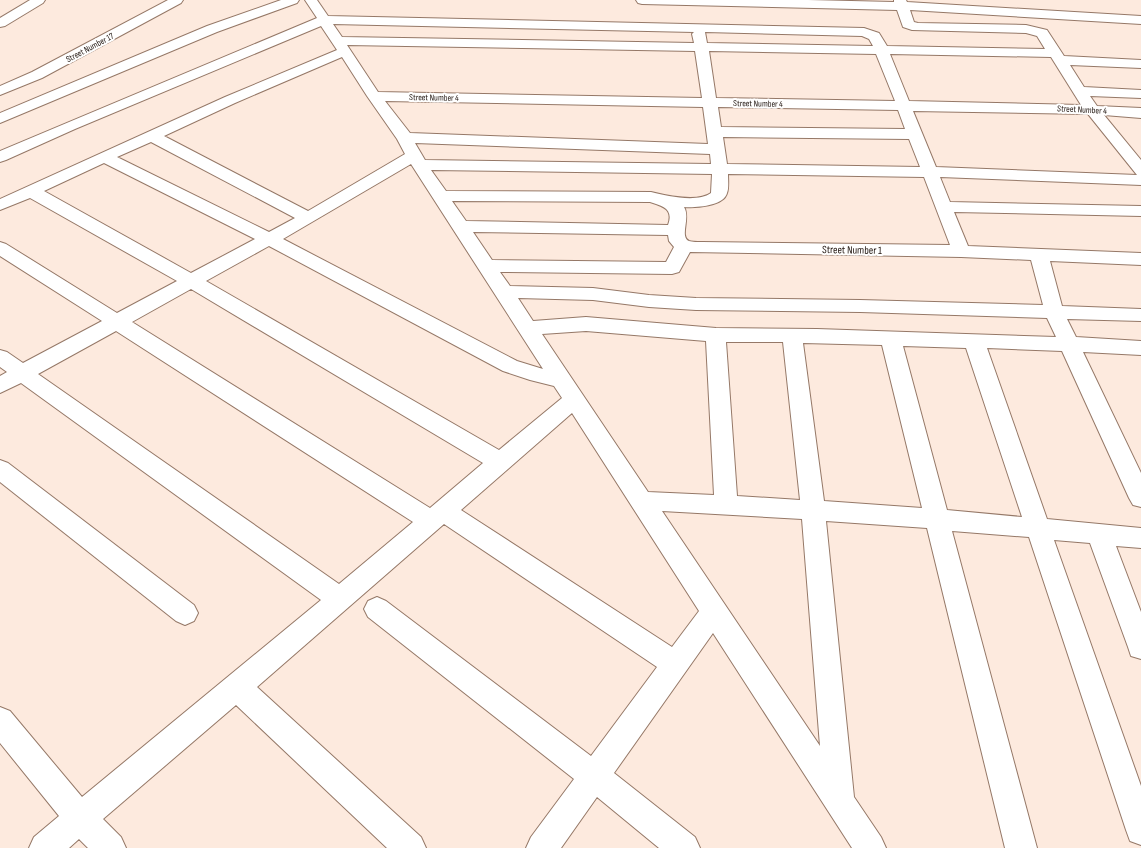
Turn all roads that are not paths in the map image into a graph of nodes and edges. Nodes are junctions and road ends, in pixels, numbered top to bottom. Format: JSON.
{"nodes":[{"id":1,"x":39,"y":0,"type":"edge"},
{"id":2,"x":177,"y":0,"type":"edge"},
{"id":3,"x":293,"y":0,"type":"edge"},
{"id":4,"x":311,"y":0,"type":"edge"},
{"id":5,"x":642,"y":0,"type":"edge"},
{"id":6,"x":724,"y":1,"type":"edge"},
{"id":7,"x":901,"y":3,"type":"edge"},
{"id":8,"x":1090,"y":6,"type":"dead end"},
{"id":9,"x":867,"y":18,"type":"dead end"},
{"id":10,"x":1100,"y":19,"type":"junction"},
{"id":11,"x":324,"y":20,"type":"junction"},
{"id":12,"x":1141,"y":20,"type":"edge"},
{"id":13,"x":0,"y":23,"type":"edge"},
{"id":14,"x":698,"y":27,"type":"junction"},
{"id":15,"x":1035,"y":30,"type":"junction"},
{"id":16,"x":1058,"y":31,"type":"dead end"},
{"id":17,"x":874,"y":36,"type":"junction"},
{"id":18,"x":342,"y":46,"type":"junction"},
{"id":19,"x":701,"y":47,"type":"junction"},
{"id":20,"x":881,"y":50,"type":"junction"},
{"id":21,"x":1058,"y":56,"type":"junction"},
{"id":22,"x":1141,"y":64,"type":"edge"},
{"id":23,"x":0,"y":91,"type":"edge"},
{"id":24,"x":1080,"y":91,"type":"junction"},
{"id":25,"x":1141,"y":94,"type":"edge"},
{"id":26,"x":374,"y":96,"type":"junction"},
{"id":27,"x":709,"y":103,"type":"junction"},
{"id":28,"x":904,"y":106,"type":"junction"},
{"id":29,"x":1092,"y":110,"type":"junction"},
{"id":30,"x":1141,"y":113,"type":"edge"},
{"id":31,"x":0,"y":118,"type":"edge"},
{"id":32,"x":714,"y":132,"type":"junction"},
{"id":33,"x":914,"y":134,"type":"junction"},
{"id":34,"x":152,"y":136,"type":"junction"},
{"id":35,"x":1123,"y":148,"type":"junction"},
{"id":36,"x":717,"y":149,"type":"junction"},
{"id":37,"x":1141,"y":149,"type":"edge"},
{"id":38,"x":413,"y":153,"type":"junction"},
{"id":39,"x":0,"y":157,"type":"edge"},
{"id":40,"x":104,"y":157,"type":"junction"},
{"id":41,"x":720,"y":169,"type":"junction"},
{"id":42,"x":1141,"y":171,"type":"edge"},
{"id":43,"x":929,"y":172,"type":"junction"},
{"id":44,"x":1133,"y":180,"type":"edge"},
{"id":45,"x":31,"y":191,"type":"junction"},
{"id":46,"x":441,"y":196,"type":"junction"},
{"id":47,"x":667,"y":201,"type":"junction"},
{"id":48,"x":1141,"y":201,"type":"edge"},
{"id":49,"x":0,"y":205,"type":"edge"},
{"id":50,"x":943,"y":207,"type":"junction"},
{"id":51,"x":1141,"y":211,"type":"edge"},
{"id":52,"x":308,"y":218,"type":"junction"},
{"id":53,"x":460,"y":226,"type":"junction"},
{"id":54,"x":675,"y":230,"type":"junction"},
{"id":55,"x":269,"y":239,"type":"junction"},
{"id":56,"x":684,"y":246,"type":"junction"},
{"id":57,"x":0,"y":248,"type":"edge"},
{"id":58,"x":961,"y":251,"type":"junction"},
{"id":59,"x":1039,"y":254,"type":"junction"},
{"id":60,"x":1141,"y":259,"type":"edge"},
{"id":61,"x":486,"y":266,"type":"junction"},
{"id":62,"x":191,"y":281,"type":"junction"},
{"id":63,"x":503,"y":292,"type":"junction"},
{"id":64,"x":1054,"y":312,"type":"junction"},
{"id":65,"x":1141,"y":315,"type":"edge"},
{"id":66,"x":118,"y":321,"type":"junction"},
{"id":67,"x":527,"y":328,"type":"junction"},
{"id":68,"x":716,"y":335,"type":"junction"},
{"id":69,"x":792,"y":336,"type":"junction"},
{"id":70,"x":891,"y":339,"type":"junction"},
{"id":71,"x":974,"y":341,"type":"junction"},
{"id":72,"x":1069,"y":344,"type":"junction"},
{"id":73,"x":1141,"y":348,"type":"edge"},
{"id":74,"x":0,"y":357,"type":"edge"},
{"id":75,"x":23,"y":372,"type":"junction"},
{"id":76,"x":0,"y":385,"type":"edge"},
{"id":77,"x":568,"y":390,"type":"junction"},
{"id":78,"x":500,"y":462,"type":"junction"},
{"id":79,"x":0,"y":469,"type":"edge"},
{"id":80,"x":1141,"y":498,"type":"edge"},
{"id":81,"x":641,"y":501,"type":"junction"},
{"id":82,"x":726,"y":504,"type":"junction"},
{"id":83,"x":813,"y":510,"type":"junction"},
{"id":84,"x":438,"y":516,"type":"junction"},
{"id":85,"x":938,"y":520,"type":"junction"},
{"id":86,"x":1036,"y":528,"type":"junction"},
{"id":87,"x":1099,"y":534,"type":"junction"},
{"id":88,"x":1141,"y":538,"type":"edge"},
{"id":89,"x":340,"y":599,"type":"junction"},
{"id":90,"x":377,"y":609,"type":"dead end"},
{"id":91,"x":714,"y":611,"type":"junction"},
{"id":92,"x":185,"y":613,"type":"dead end"},
{"id":93,"x":1141,"y":647,"type":"edge"},
{"id":94,"x":675,"y":664,"type":"junction"},
{"id":95,"x":237,"y":687,"type":"junction"},
{"id":96,"x":0,"y":721,"type":"edge"},
{"id":97,"x":594,"y":776,"type":"junction"},
{"id":98,"x":839,"y":801,"type":"junction"},
{"id":99,"x":80,"y":818,"type":"junction"},
{"id":100,"x":1141,"y":830,"type":"edge"},
{"id":101,"x":45,"y":848,"type":"edge"},
{"id":102,"x":110,"y":848,"type":"edge"},
{"id":103,"x":410,"y":848,"type":"edge"},
{"id":104,"x":542,"y":848,"type":"edge"},
{"id":105,"x":684,"y":848,"type":"edge"},
{"id":106,"x":870,"y":848,"type":"edge"},
{"id":107,"x":1021,"y":848,"type":"edge"}],
"edges":[{"from":1,"to":13,"type":"street"},
{"from":2,"to":23,"type":"street","name":"Street Number 17"},
{"from":3,"to":31,"type":"street"},
{"from":4,"to":11,"type":"street"},
{"from":5,"to":6,"type":"street"},
{"from":6,"to":7,"type":"street"},
{"from":7,"to":10,"type":"street"},
{"from":7,"to":15,"type":"street"},
{"from":8,"to":10,"type":"street"},
{"from":9,"to":17,"type":"street"},
{"from":10,"to":12,"type":"street"},
{"from":11,"to":14,"type":"street"},
{"from":11,"to":18,"type":"street"},
{"from":11,"to":39,"type":"street"},
{"from":14,"to":17,"type":"street"},
{"from":14,"to":19,"type":"street"},
{"from":15,"to":16,"type":"street"},
{"from":15,"to":21,"type":"street"},
{"from":17,"to":20,"type":"street"},
{"from":18,"to":19,"type":"street"},
{"from":18,"to":26,"type":"street"},
{"from":18,"to":34,"type":"street"},
{"from":19,"to":20,"type":"street"},
{"from":19,"to":27,"type":"street"},
{"from":20,"to":21,"type":"street"},
{"from":20,"to":28,"type":"street"},
{"from":21,"to":22,"type":"street"},
{"from":21,"to":24,"type":"street"},
{"from":24,"to":25,"type":"street"},
{"from":24,"to":29,"type":"street"},
{"from":26,"to":27,"type":"street","name":"Street Number 4"},
{"from":26,"to":38,"type":"street"},
{"from":27,"to":28,"type":"street","name":"Street Number 4"},
{"from":27,"to":32,"type":"street"},
{"from":28,"to":29,"type":"street","name":"Street Number 4"},
{"from":28,"to":33,"type":"street"},
{"from":29,"to":30,"type":"street","name":"Street Number 4"},
{"from":29,"to":35,"type":"street"},
{"from":32,"to":33,"type":"street"},
{"from":32,"to":36,"type":"street"},
{"from":33,"to":43,"type":"street"},
{"from":34,"to":40,"type":"street"},
{"from":34,"to":52,"type":"street"},
{"from":35,"to":37,"type":"street"},
{"from":35,"to":42,"type":"street"},
{"from":36,"to":38,"type":"street"},
{"from":36,"to":41,"type":"street"},
{"from":38,"to":41,"type":"street"},
{"from":38,"to":46,"type":"street"},
{"from":38,"to":52,"type":"street"},
{"from":40,"to":45,"type":"street"},
{"from":40,"to":55,"type":"street"},
{"from":41,"to":43,"type":"street"},
{"from":41,"to":47,"type":"street"},
{"from":43,"to":44,"type":"street"},
{"from":43,"to":50,"type":"street"},
{"from":44,"to":48,"type":"street"},
{"from":45,"to":49,"type":"street"},
{"from":45,"to":62,"type":"street"},
{"from":46,"to":47,"type":"street"},
{"from":46,"to":53,"type":"street"},
{"from":47,"to":54,"type":"street"},
{"from":50,"to":51,"type":"street"},
{"from":50,"to":58,"type":"street"},
{"from":52,"to":55,"type":"street"},
{"from":53,"to":54,"type":"street"},
{"from":53,"to":61,"type":"street"},
{"from":54,"to":56,"type":"street"},
{"from":55,"to":62,"type":"street"},
{"from":55,"to":77,"type":"street"},
{"from":56,"to":58,"type":"street","name":"Street Number 1"},
{"from":56,"to":61,"type":"street"},
{"from":57,"to":66,"type":"street"},
{"from":58,"to":59,"type":"street","name":"Street Number 1"},
{"from":59,"to":60,"type":"street","name":"Street Number 1"},
{"from":59,"to":64,"type":"street"},
{"from":61,"to":63,"type":"street"},
{"from":62,"to":66,"type":"street"},
{"from":62,"to":78,"type":"street"},
{"from":63,"to":64,"type":"street"},
{"from":63,"to":67,"type":"street"},
{"from":64,"to":65,"type":"street"},
{"from":64,"to":72,"type":"street"},
{"from":66,"to":75,"type":"street"},
{"from":66,"to":84,"type":"street"},
{"from":67,"to":68,"type":"street"},
{"from":67,"to":77,"type":"street"},
{"from":68,"to":69,"type":"street"},
{"from":68,"to":82,"type":"street"},
{"from":69,"to":70,"type":"street"},
{"from":69,"to":83,"type":"street"},
{"from":70,"to":71,"type":"street"},
{"from":70,"to":85,"type":"street"},
{"from":71,"to":72,"type":"street"},
{"from":71,"to":86,"type":"street"},
{"from":72,"to":73,"type":"street"},
{"from":72,"to":80,"type":"street"},
{"from":74,"to":75,"type":"street"},
{"from":75,"to":76,"type":"street"},
{"from":75,"to":89,"type":"street"},
{"from":77,"to":78,"type":"street"},
{"from":77,"to":81,"type":"street"},
{"from":78,"to":84,"type":"street"},
{"from":79,"to":92,"type":"street"},
{"from":81,"to":82,"type":"street"},
{"from":81,"to":91,"type":"street"},
{"from":82,"to":83,"type":"street"},
{"from":83,"to":85,"type":"street"},
{"from":83,"to":98,"type":"street"},
{"from":84,"to":89,"type":"street"},
{"from":84,"to":94,"type":"street"},
{"from":85,"to":86,"type":"street"},
{"from":85,"to":107,"type":"street"},
{"from":86,"to":87,"type":"street"},
{"from":86,"to":100,"type":"street"},
{"from":87,"to":88,"type":"street"},
{"from":87,"to":93,"type":"street"},
{"from":89,"to":95,"type":"street"},
{"from":90,"to":97,"type":"street"},
{"from":91,"to":94,"type":"street"},
{"from":91,"to":98,"type":"street"},
{"from":94,"to":97,"type":"street"},
{"from":95,"to":99,"type":"street"},
{"from":95,"to":103,"type":"street"},
{"from":96,"to":99,"type":"street"},
{"from":97,"to":104,"type":"street"},
{"from":97,"to":105,"type":"street"},
{"from":98,"to":106,"type":"street"},
{"from":99,"to":101,"type":"street"},
{"from":99,"to":102,"type":"street"}]}
